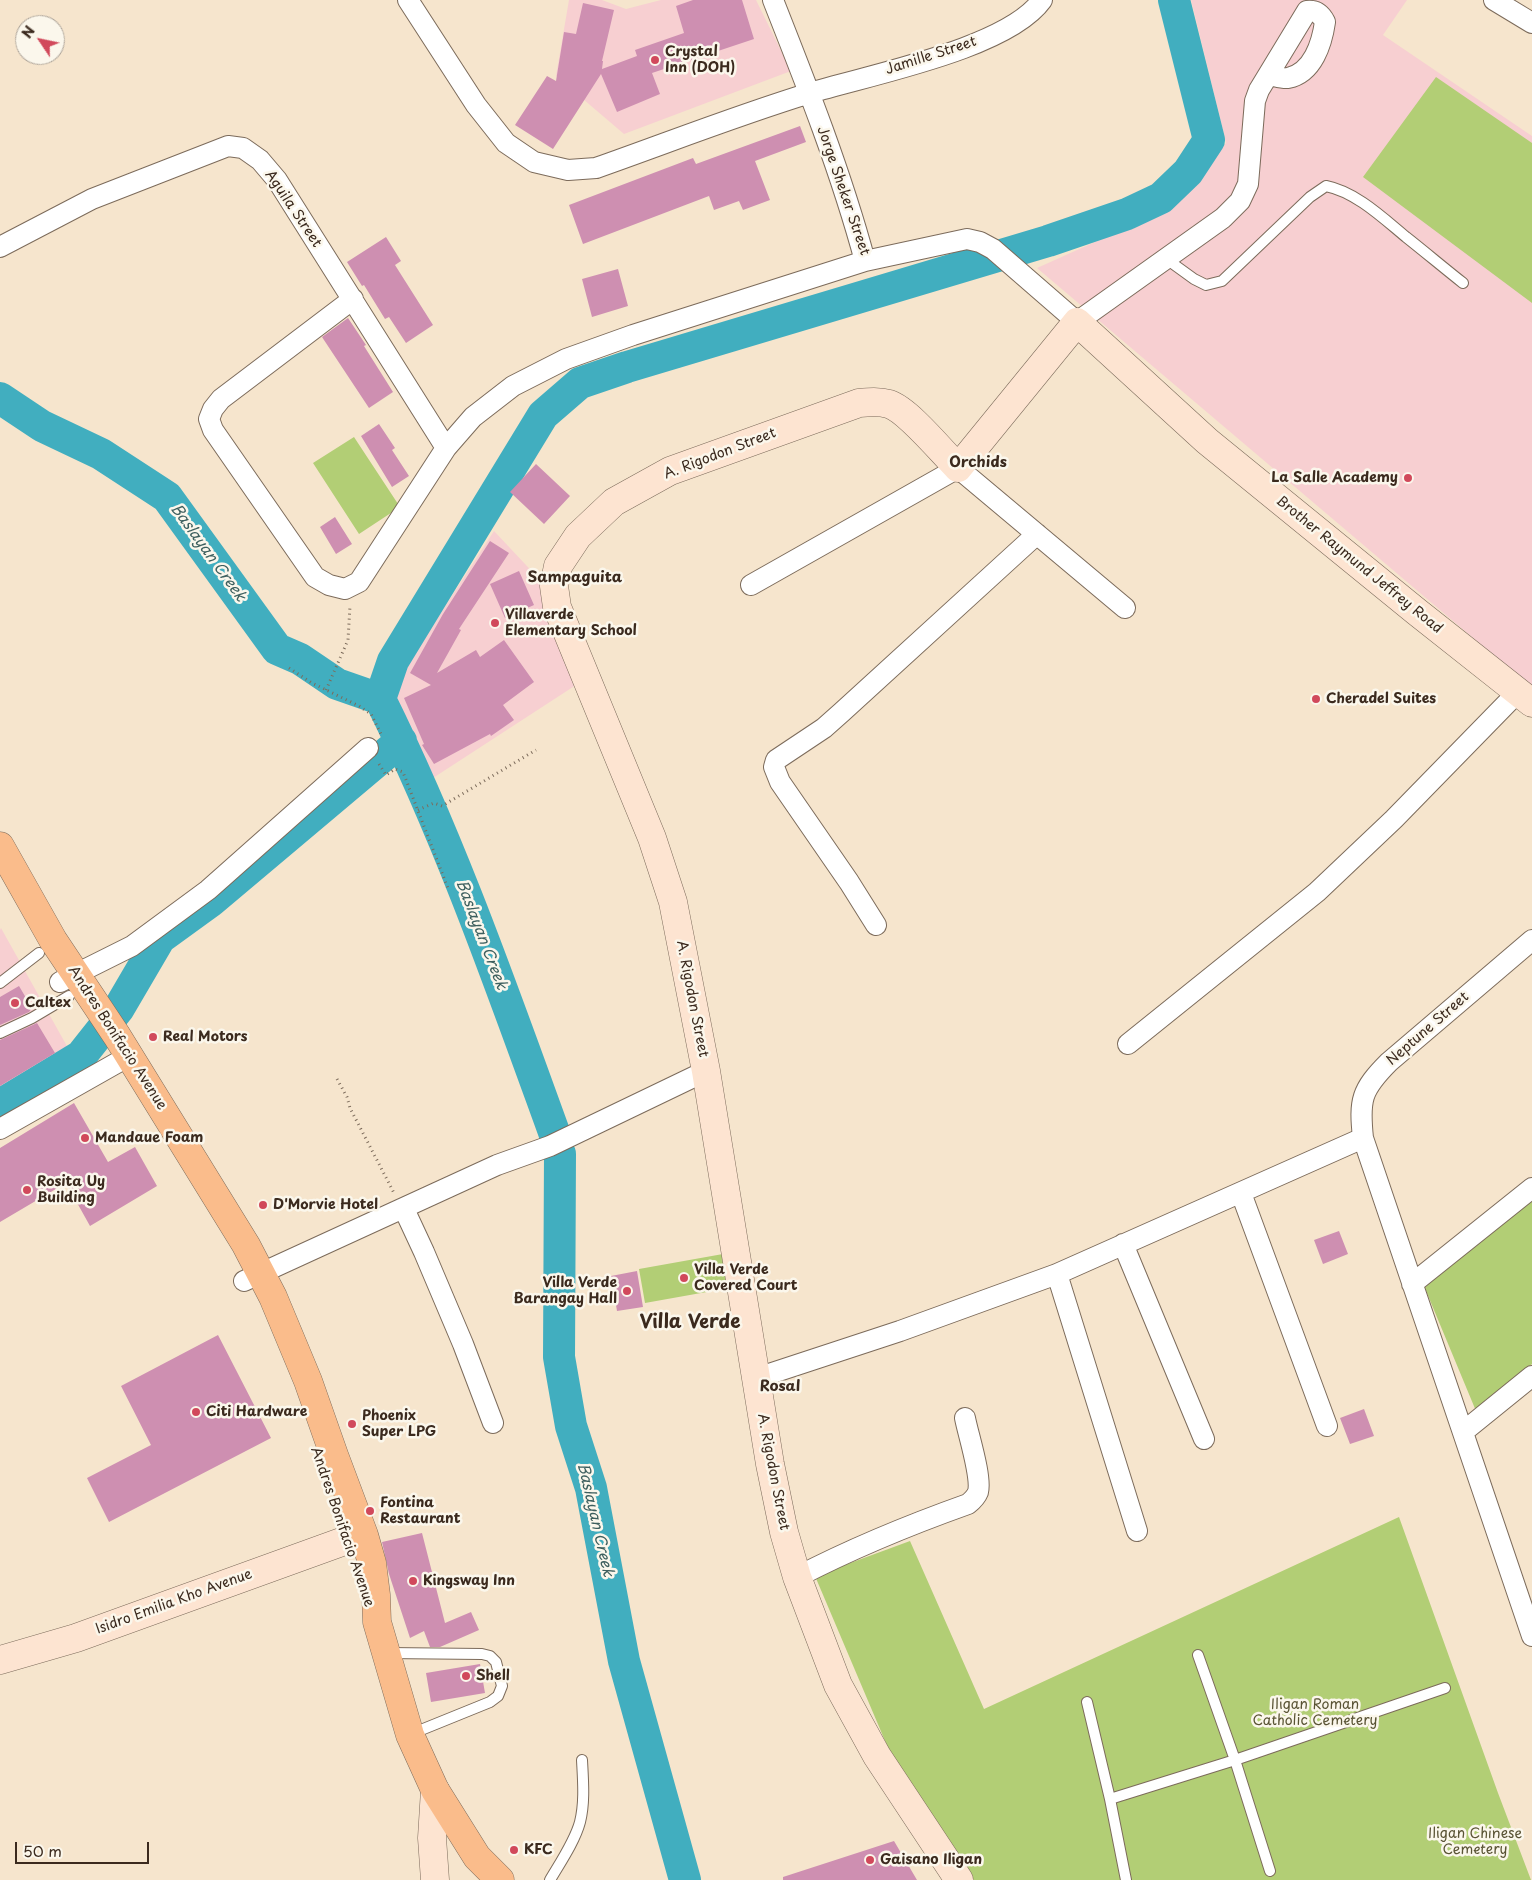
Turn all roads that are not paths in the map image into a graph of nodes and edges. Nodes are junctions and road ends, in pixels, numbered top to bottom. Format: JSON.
{"nodes":[{"id":1,"x":408,"y":0,"type":"edge"},
{"id":2,"x":773,"y":0,"type":"edge"},
{"id":3,"x":1042,"y":0,"type":"edge"},
{"id":4,"x":1494,"y":0,"type":"edge"},
{"id":5,"x":1532,"y":22,"type":"edge"},
{"id":6,"x":1269,"y":75,"type":"dead end"},
{"id":7,"x":809,"y":93,"type":"junction"},
{"id":8,"x":0,"y":247,"type":"edge"},
{"id":9,"x":1165,"y":258,"type":"junction"},
{"id":10,"x":865,"y":261,"type":"junction"},
{"id":11,"x":1463,"y":283,"type":"dead end"},
{"id":12,"x":353,"y":299,"type":"junction"},
{"id":13,"x":1077,"y":322,"type":"junction"},
{"id":14,"x":446,"y":448,"type":"junction"},
{"id":15,"x":958,"y":468,"type":"junction"},
{"id":16,"x":1037,"y":534,"type":"junction"},
{"id":17,"x":751,"y":585,"type":"dead end"},
{"id":18,"x":1125,"y":608,"type":"dead end"},
{"id":19,"x":1525,"y":698,"type":"edge"},
{"id":20,"x":375,"y":742,"type":"road end"},
{"id":21,"x":0,"y":846,"type":"edge"},
{"id":22,"x":0,"y":884,"type":"edge"},
{"id":23,"x":876,"y":925,"type":"dead end"},
{"id":24,"x":1532,"y":940,"type":"edge"},
{"id":25,"x":40,"y":952,"type":"junction"},
{"id":26,"x":0,"y":983,"type":"edge"},
{"id":27,"x":76,"y":994,"type":"junction"},
{"id":28,"x":0,"y":1033,"type":"edge"},
{"id":29,"x":1128,"y":1044,"type":"dead end"},
{"id":30,"x":116,"y":1052,"type":"junction"},
{"id":31,"x":706,"y":1072,"type":"junction"},
{"id":32,"x":0,"y":1129,"type":"edge"},
{"id":33,"x":1363,"y":1138,"type":"junction"},
{"id":34,"x":1532,"y":1188,"type":"edge"},
{"id":35,"x":1241,"y":1193,"type":"junction"},
{"id":36,"x":404,"y":1209,"type":"junction"},
{"id":37,"x":1123,"y":1244,"type":"junction"},
{"id":38,"x":1057,"y":1274,"type":"junction"},
{"id":39,"x":253,"y":1277,"type":"junction"},
{"id":40,"x":1412,"y":1284,"type":"junction"},
{"id":41,"x":1532,"y":1376,"type":"edge"},
{"id":42,"x":756,"y":1378,"type":"junction"},
{"id":43,"x":965,"y":1418,"type":"dead end"},
{"id":44,"x":493,"y":1423,"type":"dead end"},
{"id":45,"x":1327,"y":1426,"type":"dead end"},
{"id":46,"x":1464,"y":1432,"type":"junction"},
{"id":47,"x":1204,"y":1439,"type":"dead end"},
{"id":48,"x":1137,"y":1531,"type":"dead end"},
{"id":49,"x":356,"y":1538,"type":"junction"},
{"id":50,"x":797,"y":1577,"type":"junction"},
{"id":51,"x":1532,"y":1636,"type":"edge"},
{"id":52,"x":385,"y":1653,"type":"junction"},
{"id":53,"x":1198,"y":1655,"type":"dead end"},
{"id":54,"x":0,"y":1660,"type":"edge"},
{"id":55,"x":1445,"y":1688,"type":"dead end"},
{"id":56,"x":1087,"y":1702,"type":"dead end"},
{"id":57,"x":410,"y":1735,"type":"junction"},
{"id":58,"x":582,"y":1760,"type":"dead end"},
{"id":59,"x":1235,"y":1760,"type":"junction"},
{"id":60,"x":435,"y":1790,"type":"junction"},
{"id":61,"x":1110,"y":1799,"type":"junction"},
{"id":62,"x":1270,"y":1871,"type":"dead end"},
{"id":63,"x":435,"y":1880,"type":"edge"},
{"id":64,"x":500,"y":1880,"type":"edge"},
{"id":65,"x":550,"y":1880,"type":"edge"},
{"id":66,"x":959,"y":1880,"type":"edge"},
{"id":67,"x":1126,"y":1880,"type":"edge"}],
"edges":[{"from":1,"to":7,"type":"street","name":"Jamille Street"},
{"from":2,"to":7,"type":"street","name":"Jorge Sheker Street"},
{"from":3,"to":7,"type":"street","name":"Jamille Street"},
{"from":4,"to":5,"type":"street"},
{"from":6,"to":9,"type":"street"},
{"from":7,"to":10,"type":"street","name":"Jorge Sheker Street"},
{"from":8,"to":12,"type":"street","name":"Aguila Street"},
{"from":9,"to":11,"type":"lane"},
{"from":9,"to":13,"type":"street"},
{"from":10,"to":13,"type":"street","name":"Jorge Sheker Street"},
{"from":10,"to":14,"type":"street"},
{"from":12,"to":14,"type":"street","name":"Aguila Street"},
{"from":12,"to":14,"type":"street"},
{"from":13,"to":15,"type":"street"},
{"from":13,"to":19,"type":"street","name":"Brother Raymund Jeffrey Road"},
{"from":15,"to":16,"type":"street"},
{"from":15,"to":17,"type":"street"},
{"from":15,"to":31,"type":"street","name":"A. Rigodon Street"},
{"from":16,"to":18,"type":"street"},
{"from":16,"to":23,"type":"street"},
{"from":19,"to":29,"type":"street"},
{"from":20,"to":27,"type":"street"},
{"from":21,"to":27,"type":"highway","name":"Andres Bonifacio Avenue"},
{"from":22,"to":25,"type":"highway","name":"Andres Bonifacio Avenue"},
{"from":24,"to":33,"type":"street","name":"Neptune Street"},
{"from":25,"to":26,"type":"lane"},
{"from":25,"to":27,"type":"highway","name":"Andres Bonifacio Avenue"},
{"from":27,"to":28,"type":"lane"},
{"from":27,"to":30,"type":"highway","name":"Andres Bonifacio Avenue"},
{"from":30,"to":32,"type":"street"},
{"from":30,"to":39,"type":"highway","name":"Andres Bonifacio Avenue"},
{"from":31,"to":36,"type":"street"},
{"from":31,"to":42,"type":"street","name":"A. Rigodon Street"},
{"from":33,"to":35,"type":"street"},
{"from":33,"to":40,"type":"street","name":"Neptune Street"},
{"from":34,"to":40,"type":"street"},
{"from":35,"to":37,"type":"street"},
{"from":35,"to":45,"type":"street"},
{"from":36,"to":39,"type":"street"},
{"from":36,"to":44,"type":"street"},
{"from":37,"to":38,"type":"street"},
{"from":37,"to":47,"type":"street"},
{"from":38,"to":42,"type":"street"},
{"from":38,"to":48,"type":"street"},
{"from":39,"to":49,"type":"highway","name":"Andres Bonifacio Avenue"},
{"from":40,"to":46,"type":"street","name":"Neptune Street"},
{"from":41,"to":46,"type":"street"},
{"from":42,"to":50,"type":"street","name":"A. Rigodon Street"},
{"from":43,"to":50,"type":"street"},
{"from":46,"to":51,"type":"street","name":"Neptune Street"},
{"from":49,"to":52,"type":"highway","name":"Andres Bonifacio Avenue"},
{"from":49,"to":54,"type":"street","name":"Isidro Emilia Kho Avenue"},
{"from":50,"to":66,"type":"street","name":"A. Rigodon Street"},
{"from":52,"to":57,"type":"highway","name":"Andres Bonifacio Avenue"},
{"from":52,"to":57,"type":"lane"},
{"from":53,"to":59,"type":"lane"},
{"from":55,"to":59,"type":"lane"},
{"from":56,"to":61,"type":"lane"},
{"from":57,"to":60,"type":"highway","name":"Andres Bonifacio Avenue"},
{"from":58,"to":65,"type":"lane"},
{"from":59,"to":61,"type":"lane"},
{"from":59,"to":62,"type":"lane"},
{"from":60,"to":63,"type":"street"},
{"from":60,"to":64,"type":"highway","name":"Andres Bonifacio Avenue"},
{"from":61,"to":67,"type":"lane"}]}
